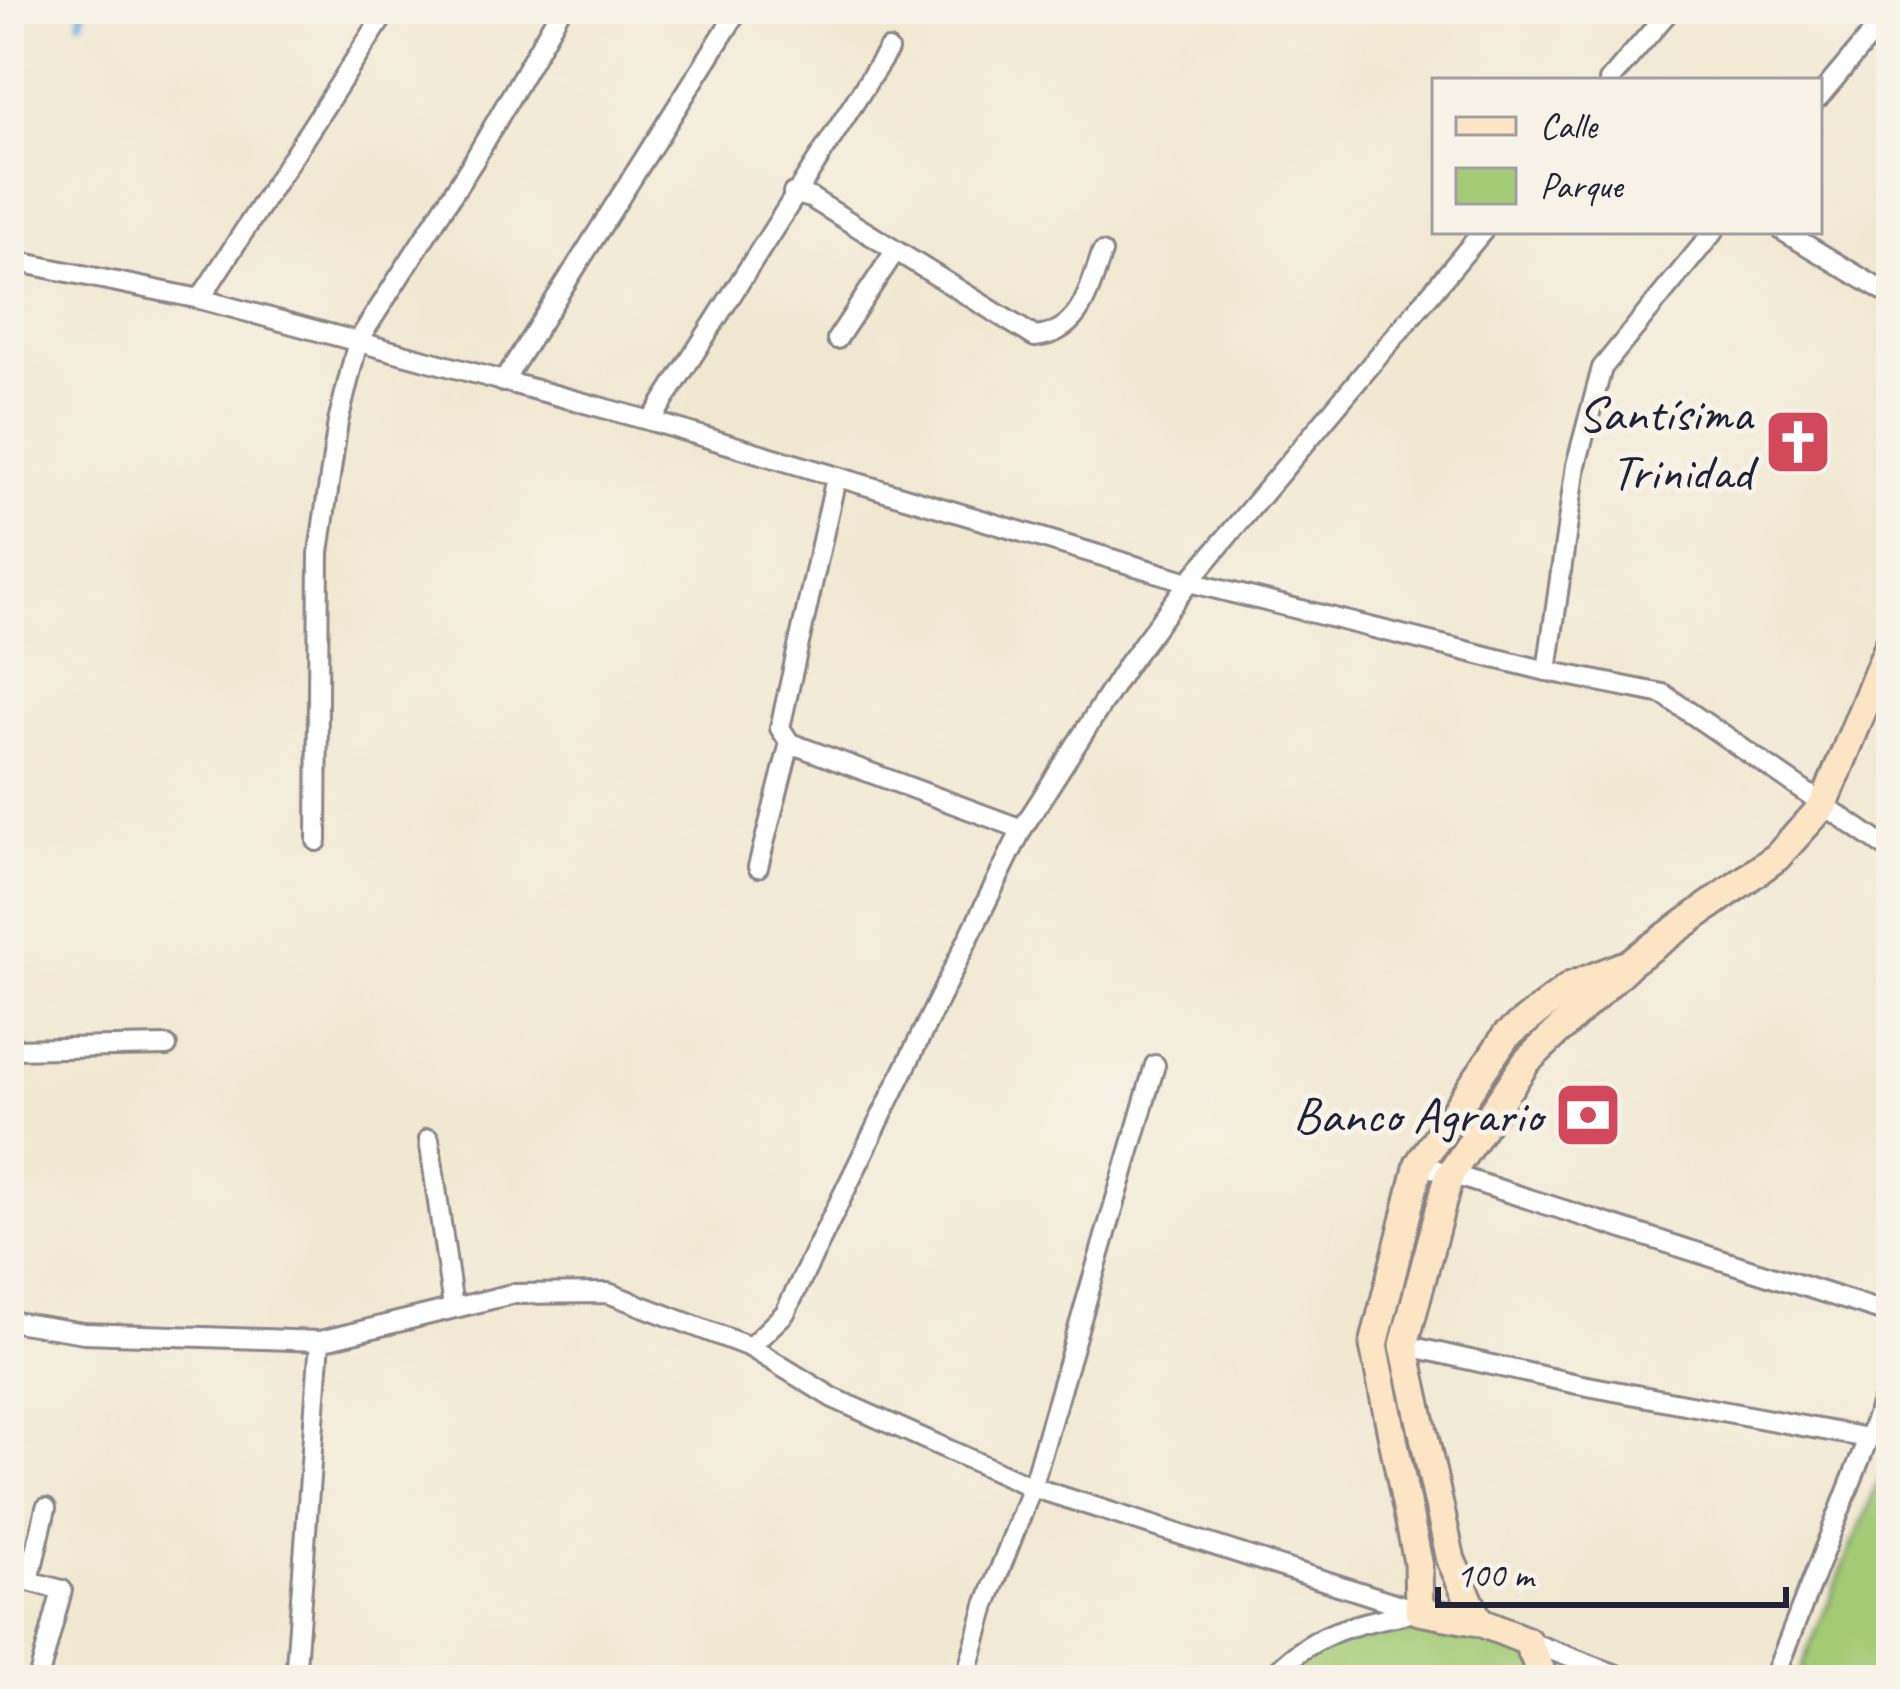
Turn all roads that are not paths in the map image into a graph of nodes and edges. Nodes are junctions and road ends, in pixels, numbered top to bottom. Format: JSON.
{"nodes":[{"id":1,"x":388,"y":9,"type":"edge"},
{"id":2,"x":561,"y":9,"type":"edge"},
{"id":3,"x":739,"y":9,"type":"edge"},
{"id":4,"x":1671,"y":9,"type":"edge"},
{"id":5,"x":1891,"y":11,"type":"edge"},
{"id":6,"x":888,"y":50,"type":"dead end"},
{"id":7,"x":1612,"y":78,"type":"edge"},
{"id":8,"x":1822,"y":93,"type":"edge"},
{"id":9,"x":793,"y":193,"type":"junction"},
{"id":10,"x":1480,"y":234,"type":"edge"},
{"id":11,"x":1712,"y":234,"type":"edge"},
{"id":12,"x":1788,"y":234,"type":"edge"},
{"id":13,"x":1102,"y":253,"type":"dead end"},
{"id":14,"x":894,"y":254,"type":"junction"},
{"id":15,"x":9,"y":260,"type":"edge"},
{"id":16,"x":1891,"y":296,"type":"edge"},
{"id":17,"x":200,"y":299,"type":"junction"},
{"id":18,"x":837,"y":338,"type":"dead end"},
{"id":19,"x":358,"y":341,"type":"junction"},
{"id":20,"x":503,"y":382,"type":"junction"},
{"id":21,"x":651,"y":421,"type":"junction"},
{"id":22,"x":836,"y":478,"type":"junction"},
{"id":23,"x":1190,"y":582,"type":"junction"},
{"id":24,"x":1890,"y":638,"type":"edge"},
{"id":25,"x":1547,"y":671,"type":"junction"},
{"id":26,"x":790,"y":743,"type":"junction"},
{"id":27,"x":1822,"y":806,"type":"junction"},
{"id":28,"x":1022,"y":829,"type":"junction"},
{"id":29,"x":317,"y":841,"type":"dead end"},
{"id":30,"x":1891,"y":851,"type":"edge"},
{"id":31,"x":758,"y":867,"type":"dead end"},
{"id":32,"x":1631,"y":962,"type":"junction"},
{"id":33,"x":166,"y":1046,"type":"dead end"},
{"id":34,"x":9,"y":1049,"type":"edge"},
{"id":35,"x":1155,"y":1065,"type":"dead end"},
{"id":36,"x":429,"y":1139,"type":"dead end"},
{"id":37,"x":1419,"y":1164,"type":"junction"},
{"id":38,"x":1449,"y":1176,"type":"junction"},
{"id":39,"x":453,"y":1307,"type":"junction"},
{"id":40,"x":1891,"y":1314,"type":"edge"},
{"id":41,"x":9,"y":1321,"type":"edge"},
{"id":42,"x":320,"y":1341,"type":"junction"},
{"id":43,"x":1404,"y":1345,"type":"junction"},
{"id":44,"x":750,"y":1347,"type":"junction"},
{"id":45,"x":1891,"y":1380,"type":"edge"},
{"id":46,"x":1867,"y":1438,"type":"junction"},
{"id":47,"x":1032,"y":1487,"type":"junction"},
{"id":48,"x":46,"y":1508,"type":"dead end"},
{"id":49,"x":1418,"y":1611,"type":"junction"},
{"id":50,"x":1479,"y":1622,"type":"junction"},
{"id":51,"x":1527,"y":1641,"type":"junction"},
{"id":52,"x":38,"y":1680,"type":"edge"},
{"id":53,"x":295,"y":1680,"type":"edge"},
{"id":54,"x":965,"y":1680,"type":"edge"},
{"id":55,"x":1268,"y":1680,"type":"edge"},
{"id":56,"x":1545,"y":1680,"type":"edge"},
{"id":57,"x":1630,"y":1680,"type":"edge"},
{"id":58,"x":1773,"y":1680,"type":"edge"}],
"edges":[{"from":1,"to":17,"type":"street"},
{"from":2,"to":19,"type":"street"},
{"from":3,"to":20,"type":"street"},
{"from":4,"to":7,"type":"street"},
{"from":5,"to":8,"type":"street"},
{"from":6,"to":9,"type":"street"},
{"from":9,"to":14,"type":"street"},
{"from":9,"to":21,"type":"street"},
{"from":10,"to":23,"type":"street"},
{"from":11,"to":25,"type":"street"},
{"from":12,"to":16,"type":"street"},
{"from":13,"to":14,"type":"street"},
{"from":14,"to":18,"type":"street"},
{"from":15,"to":17,"type":"street"},
{"from":17,"to":19,"type":"street"},
{"from":19,"to":20,"type":"street"},
{"from":19,"to":29,"type":"street"},
{"from":20,"to":21,"type":"street"},
{"from":21,"to":22,"type":"street"},
{"from":22,"to":23,"type":"street"},
{"from":22,"to":26,"type":"street"},
{"from":23,"to":25,"type":"street"},
{"from":23,"to":28,"type":"street"},
{"from":24,"to":27,"type":"main road"},
{"from":25,"to":27,"type":"street"},
{"from":26,"to":28,"type":"street"},
{"from":26,"to":31,"type":"street"},
{"from":27,"to":30,"type":"street"},
{"from":27,"to":32,"type":"main road"},
{"from":28,"to":44,"type":"street"},
{"from":32,"to":37,"type":"main road"},
{"from":32,"to":38,"type":"main road"},
{"from":33,"to":34,"type":"street"},
{"from":35,"to":47,"type":"street"},
{"from":36,"to":39,"type":"street"},
{"from":37,"to":38,"type":"street"},
{"from":37,"to":49,"type":"main road"},
{"from":38,"to":40,"type":"street"},
{"from":38,"to":43,"type":"main road"},
{"from":39,"to":42,"type":"street"},
{"from":39,"to":44,"type":"street"},
{"from":41,"to":42,"type":"street"},
{"from":42,"to":53,"type":"street"},
{"from":43,"to":46,"type":"street"},
{"from":43,"to":50,"type":"main road"},
{"from":44,"to":47,"type":"street"},
{"from":45,"to":46,"type":"street"},
{"from":46,"to":58,"type":"street"},
{"from":47,"to":49,"type":"street"},
{"from":47,"to":54,"type":"street"},
{"from":48,"to":52,"type":"street"},
{"from":49,"to":50,"type":"main road"},
{"from":49,"to":55,"type":"street"},
{"from":50,"to":51,"type":"main road"},
{"from":51,"to":56,"type":"main road"},
{"from":51,"to":57,"type":"street"}]}
